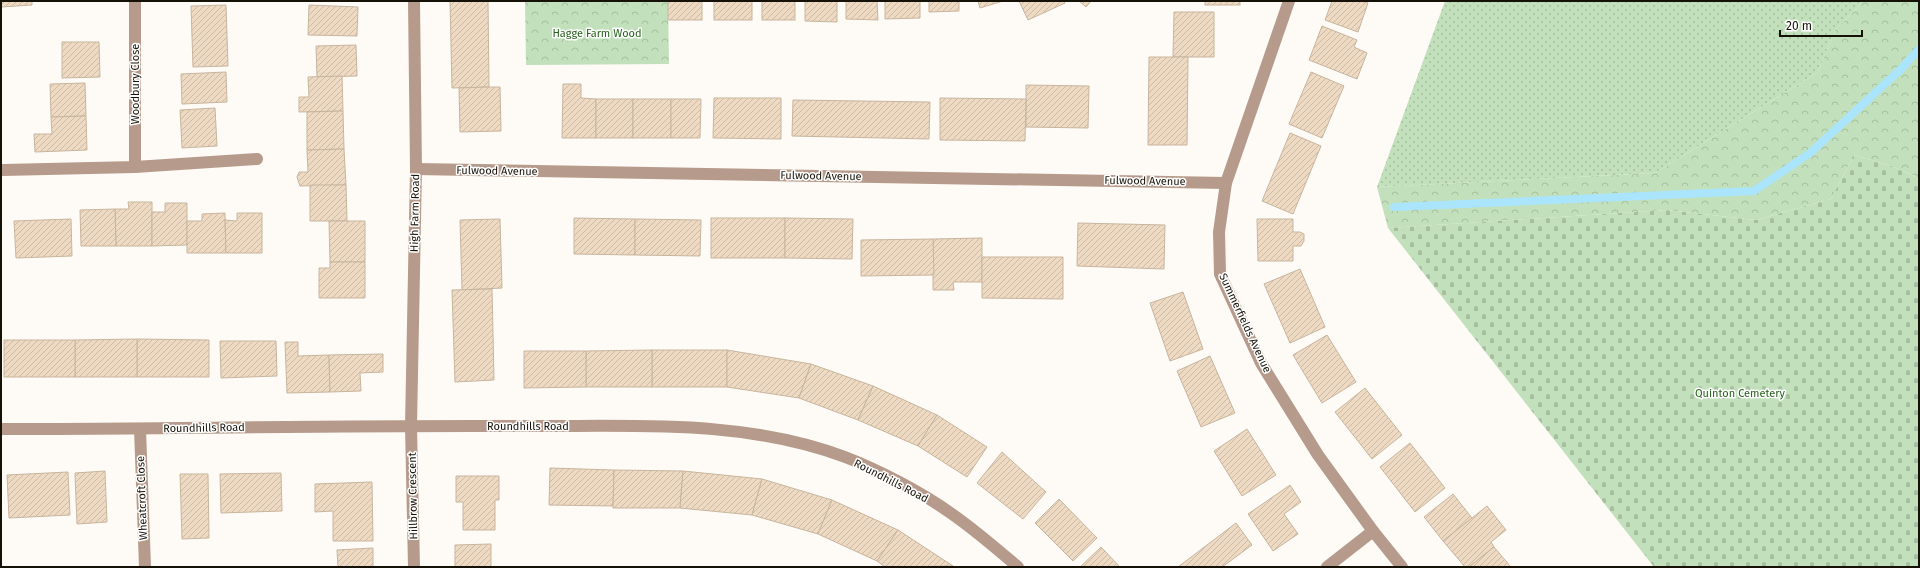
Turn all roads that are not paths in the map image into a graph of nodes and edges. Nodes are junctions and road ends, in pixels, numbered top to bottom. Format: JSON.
{"nodes":[{"id":1,"x":135,"y":1,"type":"edge"},
{"id":2,"x":414,"y":1,"type":"edge"},
{"id":3,"x":1289,"y":1,"type":"edge"},
{"id":4,"x":257,"y":159,"type":"dead end"},
{"id":5,"x":135,"y":167,"type":"junction"},
{"id":6,"x":416,"y":169,"type":"junction"},
{"id":7,"x":3,"y":170,"type":"dead end"},
{"id":8,"x":1226,"y":182,"type":"junction"},
{"id":9,"x":411,"y":426,"type":"junction"},
{"id":10,"x":1,"y":429,"type":"edge"},
{"id":11,"x":140,"y":429,"type":"junction"},
{"id":12,"x":1373,"y":531,"type":"junction"},
{"id":13,"x":145,"y":567,"type":"edge"},
{"id":14,"x":414,"y":567,"type":"edge"},
{"id":15,"x":1018,"y":567,"type":"edge"},
{"id":16,"x":1327,"y":567,"type":"edge"},
{"id":17,"x":1402,"y":567,"type":"edge"}],
"edges":[{"from":1,"to":5,"type":"street","name":"Woodbury Close"},
{"from":2,"to":6,"type":"street","name":"High Farm Road"},
{"from":3,"to":8,"type":"street","name":"Summerfields Avenue"},
{"from":4,"to":5,"type":"street"},
{"from":5,"to":7,"type":"street"},
{"from":6,"to":8,"type":"street","name":"Fulwood Avenue"},
{"from":6,"to":9,"type":"street","name":"High Farm Road"},
{"from":8,"to":12,"type":"street","name":"Summerfields Avenue"},
{"from":9,"to":11,"type":"street","name":"Roundhills Road"},
{"from":9,"to":14,"type":"street","name":"Hillbrow Crescent"},
{"from":9,"to":15,"type":"street","name":"Roundhills Road"},
{"from":10,"to":11,"type":"street","name":"Roundhills Road"},
{"from":11,"to":13,"type":"street","name":"Wheatcroft Close"},
{"from":12,"to":16,"type":"street"},
{"from":12,"to":17,"type":"street","name":"Summerfields Avenue"}]}
